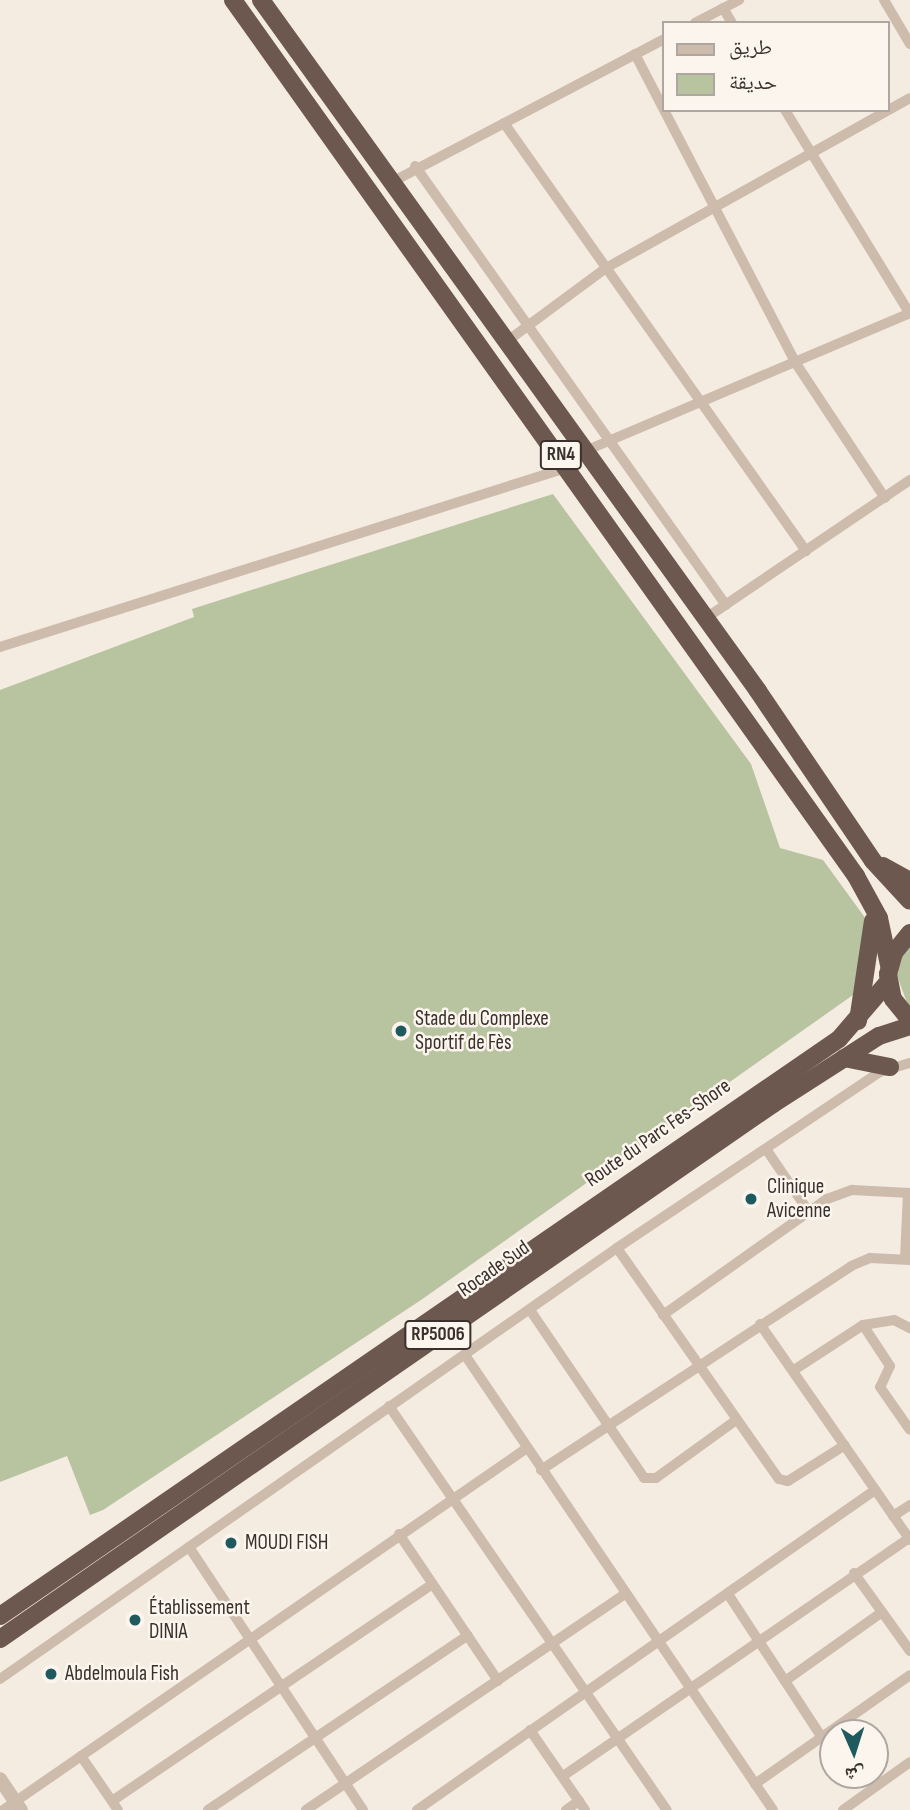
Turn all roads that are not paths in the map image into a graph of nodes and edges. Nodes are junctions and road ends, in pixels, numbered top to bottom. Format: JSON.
{"nodes":[{"id":1,"x":233,"y":0,"type":"edge"},
{"id":2,"x":261,"y":0,"type":"edge"},
{"id":3,"x":739,"y":0,"type":"edge"},
{"id":4,"x":884,"y":0,"type":"edge"},
{"id":5,"x":723,"y":8,"type":"junction"},
{"id":6,"x":699,"y":21,"type":"edge"},
{"id":7,"x":731,"y":21,"type":"edge"},
{"id":8,"x":662,"y":40,"type":"edge"},
{"id":9,"x":910,"y":44,"type":"edge"},
{"id":10,"x":635,"y":54,"type":"junction"},
{"id":11,"x":910,"y":98,"type":"edge"},
{"id":12,"x":662,"y":105,"type":"edge"},
{"id":13,"x":889,"y":110,"type":"edge"},
{"id":14,"x":666,"y":112,"type":"edge"},
{"id":15,"x":786,"y":112,"type":"edge"},
{"id":16,"x":885,"y":112,"type":"edge"},
{"id":17,"x":504,"y":123,"type":"junction"},
{"id":18,"x":811,"y":154,"type":"junction"},
{"id":19,"x":415,"y":166,"type":"junction"},
{"id":20,"x":392,"y":182,"type":"junction"},
{"id":21,"x":715,"y":208,"type":"junction"},
{"id":22,"x":606,"y":268,"type":"junction"},
{"id":23,"x":910,"y":314,"type":"edge"},
{"id":24,"x":529,"y":325,"type":"junction"},
{"id":25,"x":506,"y":342,"type":"junction"},
{"id":26,"x":795,"y":362,"type":"junction"},
{"id":27,"x":702,"y":401,"type":"junction"},
{"id":28,"x":611,"y":440,"type":"junction"},
{"id":29,"x":585,"y":451,"type":"junction"},
{"id":30,"x":569,"y":467,"type":"junction"},
{"id":31,"x":910,"y":481,"type":"edge"},
{"id":32,"x":885,"y":498,"type":"junction"},
{"id":33,"x":806,"y":551,"type":"junction"},
{"id":34,"x":726,"y":605,"type":"junction"},
{"id":35,"x":706,"y":618,"type":"junction"},
{"id":36,"x":0,"y":647,"type":"edge"},
{"id":37,"x":873,"y":861,"type":"junction"},
{"id":38,"x":910,"y":881,"type":"edge"},
{"id":39,"x":870,"y":900,"type":"junction"},
{"id":40,"x":910,"y":901,"type":"edge"},
{"id":41,"x":910,"y":933,"type":"edge"},
{"id":42,"x":889,"y":974,"type":"junction"},
{"id":43,"x":910,"y":1020,"type":"edge"},
{"id":44,"x":857,"y":1024,"type":"junction"},
{"id":45,"x":910,"y":1026,"type":"edge"},
{"id":46,"x":844,"y":1058,"type":"junction"},
{"id":47,"x":910,"y":1063,"type":"edge"},
{"id":48,"x":890,"y":1068,"type":"junction"},
{"id":49,"x":766,"y":1149,"type":"junction"},
{"id":50,"x":909,"y":1193,"type":"edge"},
{"id":51,"x":809,"y":1212,"type":"junction"},
{"id":52,"x":617,"y":1248,"type":"junction"},
{"id":53,"x":907,"y":1260,"type":"edge"},
{"id":54,"x":443,"y":1310,"type":"joint"},
{"id":55,"x":530,"y":1310,"type":"junction"},
{"id":56,"x":663,"y":1315,"type":"junction"},
{"id":57,"x":760,"y":1324,"type":"junction"},
{"id":58,"x":863,"y":1325,"type":"junction"},
{"id":59,"x":910,"y":1328,"type":"edge"},
{"id":60,"x":465,"y":1355,"type":"junction"},
{"id":61,"x":698,"y":1364,"type":"junction"},
{"id":62,"x":794,"y":1370,"type":"junction"},
{"id":63,"x":389,"y":1406,"type":"junction"},
{"id":64,"x":736,"y":1420,"type":"junction"},
{"id":65,"x":607,"y":1426,"type":"junction"},
{"id":66,"x":910,"y":1430,"type":"edge"},
{"id":67,"x":845,"y":1446,"type":"junction"},
{"id":68,"x":527,"y":1448,"type":"junction"},
{"id":69,"x":541,"y":1470,"type":"junction"},
{"id":70,"x":875,"y":1490,"type":"junction"},
{"id":71,"x":454,"y":1498,"type":"junction"},
{"id":72,"x":910,"y":1504,"type":"edge"},
{"id":73,"x":894,"y":1516,"type":"junction"},
{"id":74,"x":399,"y":1534,"type":"junction"},
{"id":75,"x":909,"y":1539,"type":"edge"},
{"id":76,"x":189,"y":1547,"type":"junction"},
{"id":77,"x":855,"y":1573,"type":"junction"},
{"id":78,"x":433,"y":1584,"type":"junction"},
{"id":79,"x":625,"y":1594,"type":"junction"},
{"id":80,"x":727,"y":1594,"type":"junction"},
{"id":81,"x":882,"y":1612,"type":"junction"},
{"id":82,"x":0,"y":1616,"type":"edge"},
{"id":83,"x":468,"y":1635,"type":"junction"},
{"id":84,"x":0,"y":1639,"type":"edge"},
{"id":85,"x":758,"y":1640,"type":"junction"},
{"id":86,"x":247,"y":1641,"type":"junction"},
{"id":87,"x":555,"y":1642,"type":"junction"},
{"id":88,"x":659,"y":1643,"type":"junction"},
{"id":89,"x":910,"y":1651,"type":"edge"},
{"id":90,"x":910,"y":1675,"type":"edge"},
{"id":91,"x":0,"y":1679,"type":"edge"},
{"id":92,"x":498,"y":1681,"type":"junction"},
{"id":93,"x":785,"y":1681,"type":"junction"},
{"id":94,"x":279,"y":1688,"type":"junction"},
{"id":95,"x":692,"y":1690,"type":"junction"},
{"id":96,"x":587,"y":1691,"type":"junction"},
{"id":97,"x":846,"y":1719,"type":"edge"},
{"id":98,"x":530,"y":1730,"type":"junction"},
{"id":99,"x":819,"y":1733,"type":"edge"},
{"id":100,"x":619,"y":1737,"type":"junction"},
{"id":101,"x":819,"y":1737,"type":"edge"},
{"id":102,"x":314,"y":1738,"type":"junction"},
{"id":103,"x":81,"y":1756,"type":"junction"},
{"id":104,"x":910,"y":1762,"type":"edge"},
{"id":105,"x":563,"y":1776,"type":"junction"},
{"id":106,"x":0,"y":1779,"type":"edge"},
{"id":107,"x":344,"y":1783,"type":"junction"},
{"id":108,"x":755,"y":1784,"type":"junction"},
{"id":109,"x":115,"y":1805,"type":"edge"},
{"id":110,"x":582,"y":1805,"type":"edge"},
{"id":111,"x":13,"y":1807,"type":"edge"},
{"id":112,"x":208,"y":1810,"type":"edge"},
{"id":113,"x":306,"y":1810,"type":"edge"},
{"id":114,"x":363,"y":1810,"type":"edge"},
{"id":115,"x":417,"y":1810,"type":"edge"},
{"id":116,"x":566,"y":1810,"type":"edge"},
{"id":117,"x":667,"y":1810,"type":"edge"},
{"id":118,"x":773,"y":1810,"type":"edge"},
{"id":119,"x":843,"y":1810,"type":"edge"}],
"edges":[{"from":1,"to":30,"type":"highway","number":"RN4"},
{"from":2,"to":20,"type":"highway","number":"RN4"},
{"from":3,"to":5,"type":"street"},
{"from":4,"to":9,"type":"street"},
{"from":5,"to":6,"type":"street"},
{"from":5,"to":7,"type":"street"},
{"from":8,"to":10,"type":"street"},
{"from":10,"to":12,"type":"street"},
{"from":10,"to":17,"type":"street"},
{"from":11,"to":13,"type":"street"},
{"from":14,"to":21,"type":"street"},
{"from":15,"to":18,"type":"street"},
{"from":16,"to":18,"type":"street"},
{"from":17,"to":19,"type":"street"},
{"from":17,"to":22,"type":"street"},
{"from":18,"to":21,"type":"street"},
{"from":18,"to":23,"type":"street"},
{"from":19,"to":20,"type":"street"},
{"from":19,"to":24,"type":"street"},
{"from":20,"to":25,"type":"highway","number":"RN4"},
{"from":21,"to":22,"type":"street"},
{"from":21,"to":26,"type":"street"},
{"from":22,"to":24,"type":"street"},
{"from":22,"to":27,"type":"street"},
{"from":23,"to":26,"type":"street"},
{"from":24,"to":25,"type":"street"},
{"from":24,"to":28,"type":"street"},
{"from":25,"to":29,"type":"highway","number":"RN4"},
{"from":26,"to":27,"type":"street"},
{"from":26,"to":32,"type":"street"},
{"from":27,"to":28,"type":"street"},
{"from":27,"to":33,"type":"street"},
{"from":28,"to":29,"type":"street"},
{"from":28,"to":34,"type":"street"},
{"from":29,"to":35,"type":"highway","number":"RN4"},
{"from":30,"to":36,"type":"street"},
{"from":30,"to":39,"type":"highway","number":"RN4"},
{"from":31,"to":32,"type":"street"},
{"from":32,"to":33,"type":"street"},
{"from":33,"to":34,"type":"street"},
{"from":34,"to":35,"type":"street"},
{"from":35,"to":37,"type":"highway","number":"RN4"},
{"from":37,"to":38,"type":"highway"},
{"from":37,"to":40,"type":"highway","number":"RN4"},
{"from":39,"to":42,"type":"highway","number":"RN4"},
{"from":39,"to":44,"type":"highway"},
{"from":41,"to":42,"type":"highway","name":"Route du Parc Fes-Shore"},
{"from":42,"to":43,"type":"highway","number":"RN4"},
{"from":42,"to":44,"type":"highway","name":"Route du Parc Fes-Shore","number":"RP5006"},
{"from":44,"to":54,"type":"highway","name":"Route du Parc Fes-Shore","number":"RP5006"},
{"from":45,"to":46,"type":"highway","name":"Rocade Sud","number":"RP5006"},
{"from":46,"to":48,"type":"highway"},
{"from":46,"to":84,"type":"highway","name":"Rocade Sud","number":"RP5006"},
{"from":47,"to":48,"type":"street"},
{"from":48,"to":49,"type":"street"},
{"from":49,"to":51,"type":"street"},
{"from":49,"to":52,"type":"street"},
{"from":50,"to":51,"type":"street"},
{"from":50,"to":53,"type":"street"},
{"from":51,"to":56,"type":"street"},
{"from":52,"to":55,"type":"street"},
{"from":52,"to":56,"type":"street"},
{"from":53,"to":57,"type":"street"},
{"from":54,"to":82,"type":"highway","name":"Rocade Sud","number":"RP5006"},
{"from":55,"to":60,"type":"street"},
{"from":55,"to":65,"type":"street"},
{"from":56,"to":61,"type":"street"},
{"from":57,"to":61,"type":"street"},
{"from":57,"to":62,"type":"street"},
{"from":58,"to":59,"type":"street"},
{"from":58,"to":62,"type":"street"},
{"from":58,"to":66,"type":"street"},
{"from":60,"to":63,"type":"street"},
{"from":60,"to":68,"type":"street"},
{"from":61,"to":64,"type":"street"},
{"from":61,"to":65,"type":"street"},
{"from":62,"to":67,"type":"street"},
{"from":63,"to":71,"type":"street"},
{"from":63,"to":76,"type":"street"},
{"from":64,"to":65,"type":"street"},
{"from":64,"to":67,"type":"street"},
{"from":65,"to":69,"type":"street"},
{"from":67,"to":70,"type":"street"},
{"from":68,"to":69,"type":"street"},
{"from":68,"to":71,"type":"street"},
{"from":69,"to":79,"type":"street"},
{"from":70,"to":73,"type":"street"},
{"from":70,"to":80,"type":"street"},
{"from":71,"to":74,"type":"street"},
{"from":71,"to":87,"type":"street"},
{"from":72,"to":73,"type":"street"},
{"from":73,"to":75,"type":"street"},
{"from":74,"to":78,"type":"street"},
{"from":74,"to":86,"type":"street"},
{"from":75,"to":77,"type":"street"},
{"from":76,"to":86,"type":"street"},
{"from":76,"to":91,"type":"street"},
{"from":77,"to":81,"type":"street"},
{"from":77,"to":85,"type":"street"},
{"from":78,"to":83,"type":"street"},
{"from":78,"to":94,"type":"street"},
{"from":79,"to":87,"type":"street"},
{"from":79,"to":88,"type":"street"},
{"from":80,"to":85,"type":"street"},
{"from":80,"to":88,"type":"street"},
{"from":81,"to":89,"type":"street"},
{"from":81,"to":93,"type":"street"},
{"from":83,"to":92,"type":"street"},
{"from":83,"to":102,"type":"street"},
{"from":85,"to":93,"type":"street"},
{"from":85,"to":95,"type":"street"},
{"from":86,"to":94,"type":"street"},
{"from":86,"to":103,"type":"street"},
{"from":87,"to":92,"type":"street"},
{"from":87,"to":96,"type":"street"},
{"from":88,"to":95,"type":"street"},
{"from":88,"to":96,"type":"street"},
{"from":90,"to":97,"type":"street"},
{"from":92,"to":107,"type":"street"},
{"from":93,"to":99,"type":"street"},
{"from":94,"to":102,"type":"street"},
{"from":94,"to":109,"type":"street"},
{"from":95,"to":100,"type":"street"},
{"from":95,"to":108,"type":"street"},
{"from":96,"to":98,"type":"street"},
{"from":96,"to":100,"type":"street"},
{"from":98,"to":105,"type":"street"},
{"from":98,"to":115,"type":"street"},
{"from":100,"to":105,"type":"street"},
{"from":100,"to":117,"type":"street"},
{"from":101,"to":108,"type":"street"},
{"from":102,"to":107,"type":"street"},
{"from":102,"to":112,"type":"street"},
{"from":103,"to":109,"type":"street"},
{"from":103,"to":111,"type":"street"},
{"from":104,"to":119,"type":"street"},
{"from":105,"to":110,"type":"street"},
{"from":106,"to":111,"type":"street"},
{"from":107,"to":113,"type":"street"},
{"from":107,"to":114,"type":"street"},
{"from":108,"to":118,"type":"street"},
{"from":110,"to":116,"type":"street"}]}
